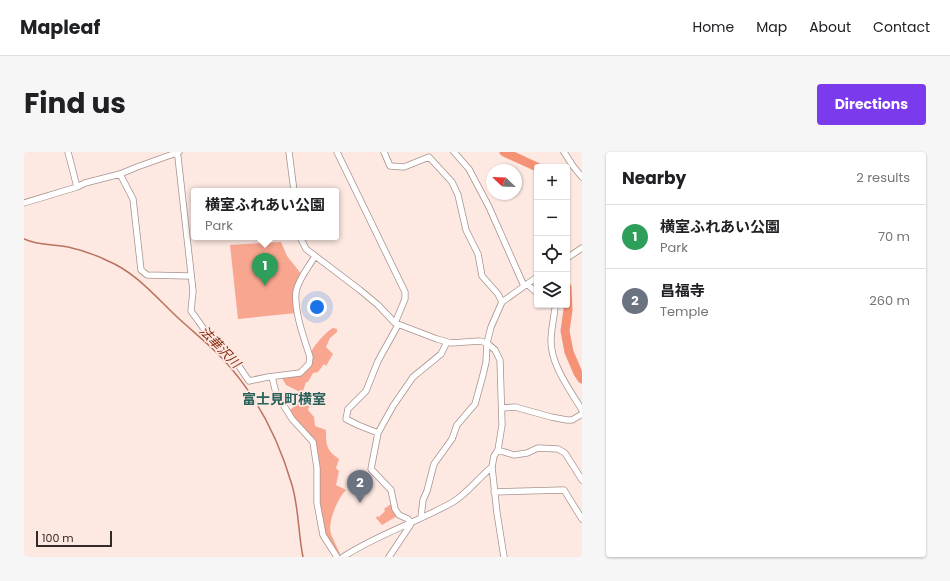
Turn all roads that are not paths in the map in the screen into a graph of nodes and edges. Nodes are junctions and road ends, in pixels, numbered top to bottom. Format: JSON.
{"nodes":[{"id":1,"x":68,"y":152,"type":"edge"},
{"id":2,"x":178,"y":152,"type":"edge"},
{"id":3,"x":289,"y":152,"type":"edge"},
{"id":4,"x":337,"y":152,"type":"edge"},
{"id":5,"x":384,"y":152,"type":"edge"},
{"id":6,"x":454,"y":152,"type":"edge"},
{"id":7,"x":564,"y":152,"type":"edge"},
{"id":8,"x":120,"y":174,"type":"junction"},
{"id":9,"x":582,"y":177,"type":"edge"},
{"id":10,"x":77,"y":187,"type":"junction"},
{"id":11,"x":294,"y":188,"type":"edge"},
{"id":12,"x":24,"y":203,"type":"edge"},
{"id":13,"x":302,"y":240,"type":"edge"},
{"id":14,"x":582,"y":248,"type":"edge"},
{"id":15,"x":570,"y":255,"type":"edge"},
{"id":16,"x":315,"y":256,"type":"junction"},
{"id":17,"x":190,"y":276,"type":"junction"},
{"id":18,"x":534,"y":280,"type":"edge"},
{"id":19,"x":525,"y":285,"type":"junction"},
{"id":20,"x":534,"y":291,"type":"edge"},
{"id":21,"x":502,"y":302,"type":"junction"},
{"id":22,"x":555,"y":308,"type":"edge"},
{"id":23,"x":397,"y":324,"type":"junction"},
{"id":24,"x":447,"y":342,"type":"junction"},
{"id":25,"x":487,"y":343,"type":"junction"},
{"id":26,"x":272,"y":376,"type":"junction"},
{"id":27,"x":502,"y":408,"type":"junction"},
{"id":28,"x":582,"y":410,"type":"edge"},
{"id":29,"x":582,"y":414,"type":"edge"},
{"id":30,"x":378,"y":433,"type":"junction"},
{"id":31,"x":498,"y":450,"type":"junction"},
{"id":32,"x":492,"y":467,"type":"junction"},
{"id":33,"x":582,"y":480,"type":"edge"},
{"id":34,"x":494,"y":492,"type":"junction"},
{"id":35,"x":421,"y":517,"type":"junction"},
{"id":36,"x":582,"y":519,"type":"edge"},
{"id":37,"x":410,"y":522,"type":"junction"},
{"id":38,"x":337,"y":557,"type":"edge"},
{"id":39,"x":343,"y":557,"type":"edge"},
{"id":40,"x":389,"y":557,"type":"edge"},
{"id":41,"x":504,"y":557,"type":"edge"}],
"edges":[{"from":1,"to":10,"type":"street"},
{"from":2,"to":8,"type":"street"},
{"from":2,"to":17,"type":"street"},
{"from":3,"to":11,"type":"street"},
{"from":4,"to":23,"type":"street"},
{"from":5,"to":21,"type":"street"},
{"from":6,"to":19,"type":"street"},
{"from":7,"to":9,"type":"street"},
{"from":8,"to":10,"type":"street"},
{"from":8,"to":17,"type":"street"},
{"from":10,"to":12,"type":"street"},
{"from":13,"to":16,"type":"street"},
{"from":14,"to":15,"type":"street"},
{"from":16,"to":23,"type":"street"},
{"from":16,"to":26,"type":"street"},
{"from":17,"to":26,"type":"street"},
{"from":18,"to":19,"type":"street"},
{"from":19,"to":20,"type":"street"},
{"from":19,"to":21,"type":"street"},
{"from":21,"to":25,"type":"street"},
{"from":22,"to":28,"type":"street"},
{"from":23,"to":24,"type":"street"},
{"from":23,"to":30,"type":"street"},
{"from":24,"to":25,"type":"street"},
{"from":24,"to":30,"type":"street"},
{"from":25,"to":27,"type":"street"},
{"from":25,"to":35,"type":"street"},
{"from":26,"to":38,"type":"street"},
{"from":27,"to":29,"type":"street"},
{"from":27,"to":31,"type":"street"},
{"from":30,"to":37,"type":"street"},
{"from":31,"to":32,"type":"street"},
{"from":31,"to":33,"type":"street"},
{"from":32,"to":34,"type":"street"},
{"from":32,"to":35,"type":"street"},
{"from":34,"to":36,"type":"street"},
{"from":34,"to":41,"type":"street"},
{"from":35,"to":37,"type":"street"},
{"from":37,"to":39,"type":"street"},
{"from":37,"to":40,"type":"street"}]}
